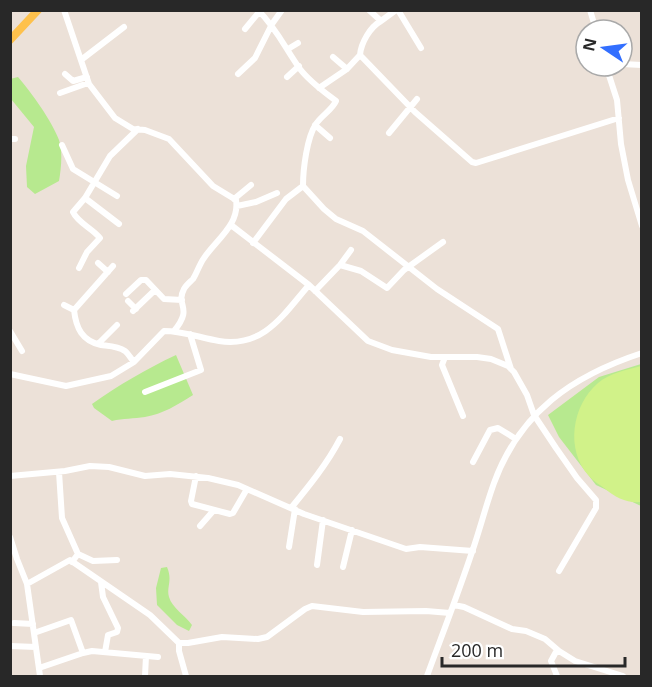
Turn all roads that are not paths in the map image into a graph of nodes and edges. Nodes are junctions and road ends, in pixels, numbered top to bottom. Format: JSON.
{"nodes":[{"id":1,"x":38,"y":10,"type":"edge"},
{"id":2,"x":64,"y":10,"type":"edge"},
{"id":3,"x":282,"y":10,"type":"edge"},
{"id":4,"x":369,"y":10,"type":"edge"},
{"id":5,"x":397,"y":10,"type":"edge"},
{"id":6,"x":259,"y":11,"type":"edge"},
{"id":7,"x":381,"y":21,"type":"junction"},
{"id":8,"x":272,"y":24,"type":"junction"},
{"id":9,"x":124,"y":27,"type":"dead end"},
{"id":10,"x":245,"y":28,"type":"dead end"},
{"id":11,"x":10,"y":40,"type":"edge"},
{"id":12,"x":298,"y":43,"type":"dead end"},
{"id":13,"x":421,"y":48,"type":"dead end"},
{"id":14,"x":288,"y":49,"type":"junction"},
{"id":15,"x":360,"y":55,"type":"junction"},
{"id":16,"x":333,"y":57,"type":"dead end"},
{"id":17,"x":81,"y":60,"type":"junction"},
{"id":18,"x":298,"y":66,"type":"junction"},
{"id":19,"x":346,"y":69,"type":"junction"},
{"id":20,"x":65,"y":74,"type":"dead end"},
{"id":21,"x":238,"y":74,"type":"dead end"},
{"id":22,"x":287,"y":77,"type":"dead end"},
{"id":23,"x":610,"y":78,"type":"edge"},
{"id":24,"x":88,"y":80,"type":"junction"},
{"id":25,"x":319,"y":88,"type":"junction"},
{"id":26,"x":60,"y":93,"type":"dead end"},
{"id":27,"x":417,"y":99,"type":"dead end"},
{"id":28,"x":410,"y":106,"type":"junction"},
{"id":29,"x":619,"y":118,"type":"junction"},
{"id":30,"x":315,"y":125,"type":"junction"},
{"id":31,"x":138,"y":129,"type":"junction"},
{"id":32,"x":389,"y":133,"type":"dead end"},
{"id":33,"x":330,"y":138,"type":"dead end"},
{"id":34,"x":62,"y":145,"type":"dead end"},
{"id":35,"x":93,"y":182,"type":"junction"},
{"id":36,"x":251,"y":185,"type":"dead end"},
{"id":37,"x":303,"y":186,"type":"junction"},
{"id":38,"x":277,"y":193,"type":"dead end"},
{"id":39,"x":117,"y":196,"type":"dead end"},
{"id":40,"x":85,"y":198,"type":"junction"},
{"id":41,"x":236,"y":202,"type":"junction"},
{"id":42,"x":119,"y":224,"type":"dead end"},
{"id":43,"x":231,"y":225,"type":"junction"},
{"id":44,"x":642,"y":226,"type":"edge"},
{"id":45,"x":443,"y":242,"type":"dead end"},
{"id":46,"x":254,"y":243,"type":"junction"},
{"id":47,"x":351,"y":250,"type":"dead end"},
{"id":48,"x":98,"y":262,"type":"dead end"},
{"id":49,"x":340,"y":265,"type":"junction"},
{"id":50,"x":113,"y":266,"type":"dead end"},
{"id":51,"x":409,"y":266,"type":"junction"},
{"id":52,"x":79,"y":268,"type":"dead end"},
{"id":53,"x":108,"y":272,"type":"junction"},
{"id":54,"x":309,"y":285,"type":"junction"},
{"id":55,"x":155,"y":290,"type":"junction"},
{"id":56,"x":315,"y":291,"type":"junction"},
{"id":57,"x":182,"y":300,"type":"junction"},
{"id":58,"x":64,"y":305,"type":"dead end"},
{"id":59,"x":74,"y":310,"type":"junction"},
{"id":60,"x":117,"y":325,"type":"dead end"},
{"id":61,"x":10,"y":331,"type":"edge"},
{"id":62,"x":174,"y":331,"type":"junction"},
{"id":63,"x":190,"y":334,"type":"junction"},
{"id":64,"x":13,"y":343,"type":"edge"},
{"id":65,"x":98,"y":344,"type":"junction"},
{"id":66,"x":22,"y":351,"type":"dead end"},
{"id":67,"x":642,"y":352,"type":"edge"},
{"id":68,"x":444,"y":357,"type":"junction"},
{"id":69,"x":134,"y":362,"type":"junction"},
{"id":70,"x":512,"y":369,"type":"junction"},
{"id":71,"x":11,"y":372,"type":"edge"},
{"id":72,"x":146,"y":392,"type":"dead end"},
{"id":73,"x":534,"y":415,"type":"junction"},
{"id":74,"x":463,"y":416,"type":"dead end"},
{"id":75,"x":340,"y":439,"type":"dead end"},
{"id":76,"x":516,"y":439,"type":"junction"},
{"id":77,"x":473,"y":462,"type":"dead end"},
{"id":78,"x":59,"y":472,"type":"junction"},
{"id":79,"x":10,"y":476,"type":"edge"},
{"id":80,"x":196,"y":476,"type":"junction"},
{"id":81,"x":247,"y":489,"type":"junction"},
{"id":82,"x":293,"y":508,"type":"junction"},
{"id":83,"x":214,"y":510,"type":"junction"},
{"id":84,"x":323,"y":520,"type":"junction"},
{"id":85,"x":200,"y":526,"type":"dead end"},
{"id":86,"x":352,"y":530,"type":"junction"},
{"id":87,"x":10,"y":537,"type":"edge"},
{"id":88,"x":289,"y":547,"type":"dead end"},
{"id":89,"x":473,"y":550,"type":"junction"},
{"id":90,"x":78,"y":554,"type":"junction"},
{"id":91,"x":117,"y":560,"type":"dead end"},
{"id":92,"x":72,"y":562,"type":"junction"},
{"id":93,"x":317,"y":565,"type":"dead end"},
{"id":94,"x":344,"y":567,"type":"dead end"},
{"id":95,"x":559,"y":571,"type":"dead end"},
{"id":96,"x":101,"y":582,"type":"junction"},
{"id":97,"x":27,"y":584,"type":"junction"},
{"id":98,"x":454,"y":605,"type":"junction"},
{"id":99,"x":450,"y":613,"type":"junction"},
{"id":100,"x":14,"y":623,"type":"dead end"},
{"id":101,"x":33,"y":624,"type":"junction"},
{"id":102,"x":34,"y":633,"type":"junction"},
{"id":103,"x":179,"y":643,"type":"junction"},
{"id":104,"x":10,"y":646,"type":"edge"},
{"id":105,"x":36,"y":647,"type":"junction"},
{"id":106,"x":557,"y":650,"type":"junction"},
{"id":107,"x":105,"y":652,"type":"junction"},
{"id":108,"x":83,"y":653,"type":"junction"},
{"id":109,"x":146,"y":656,"type":"junction"},
{"id":110,"x":158,"y":657,"type":"dead end"},
{"id":111,"x":39,"y":668,"type":"junction"},
{"id":112,"x":40,"y":676,"type":"edge"},
{"id":113,"x":145,"y":676,"type":"edge"},
{"id":114,"x":186,"y":676,"type":"edge"},
{"id":115,"x":427,"y":676,"type":"edge"},
{"id":116,"x":557,"y":676,"type":"edge"},
{"id":117,"x":623,"y":676,"type":"edge"}],
"edges":[{"from":1,"to":11,"type":"main road"},
{"from":2,"to":17,"type":"street"},
{"from":3,"to":8,"type":"street"},
{"from":4,"to":7,"type":"street"},
{"from":5,"to":7,"type":"street"},
{"from":5,"to":13,"type":"street"},
{"from":6,"to":8,"type":"street"},
{"from":6,"to":10,"type":"street"},
{"from":7,"to":15,"type":"street"},
{"from":8,"to":14,"type":"street"},
{"from":8,"to":21,"type":"street"},
{"from":9,"to":17,"type":"street"},
{"from":12,"to":14,"type":"street"},
{"from":14,"to":18,"type":"street"},
{"from":15,"to":19,"type":"street"},
{"from":15,"to":28,"type":"street"},
{"from":16,"to":19,"type":"street"},
{"from":17,"to":24,"type":"street"},
{"from":18,"to":22,"type":"street"},
{"from":18,"to":25,"type":"street"},
{"from":19,"to":25,"type":"street"},
{"from":20,"to":24,"type":"street"},
{"from":23,"to":29,"type":"street"},
{"from":24,"to":26,"type":"street"},
{"from":24,"to":31,"type":"street"},
{"from":25,"to":30,"type":"street"},
{"from":27,"to":28,"type":"street"},
{"from":28,"to":29,"type":"street"},
{"from":28,"to":32,"type":"street"},
{"from":29,"to":44,"type":"street"},
{"from":30,"to":33,"type":"street"},
{"from":30,"to":37,"type":"street"},
{"from":31,"to":35,"type":"street"},
{"from":31,"to":41,"type":"street"},
{"from":34,"to":35,"type":"street"},
{"from":35,"to":39,"type":"street"},
{"from":35,"to":40,"type":"street"},
{"from":36,"to":41,"type":"street"},
{"from":37,"to":46,"type":"street"},
{"from":37,"to":51,"type":"street"},
{"from":38,"to":41,"type":"street"},
{"from":40,"to":42,"type":"street"},
{"from":40,"to":52,"type":"street"},
{"from":41,"to":43,"type":"street"},
{"from":43,"to":46,"type":"street"},
{"from":43,"to":57,"type":"street"},
{"from":45,"to":51,"type":"street"},
{"from":46,"to":54,"type":"street"},
{"from":47,"to":49,"type":"street"},
{"from":48,"to":53,"type":"street"},
{"from":49,"to":51,"type":"street"},
{"from":49,"to":56,"type":"street"},
{"from":50,"to":53,"type":"street"},
{"from":51,"to":70,"type":"street"},
{"from":53,"to":59,"type":"street"},
{"from":54,"to":56,"type":"street"},
{"from":54,"to":63,"type":"street"},
{"from":55,"to":55,"type":"street"},
{"from":55,"to":57,"type":"street"},
{"from":56,"to":68,"type":"street"},
{"from":57,"to":62,"type":"street"},
{"from":58,"to":59,"type":"street"},
{"from":59,"to":65,"type":"street"},
{"from":60,"to":65,"type":"street"},
{"from":61,"to":64,"type":"street"},
{"from":62,"to":63,"type":"street"},
{"from":62,"to":69,"type":"street"},
{"from":63,"to":72,"type":"street"},
{"from":64,"to":66,"type":"street"},
{"from":65,"to":69,"type":"street"},
{"from":67,"to":73,"type":"street"},
{"from":68,"to":70,"type":"street"},
{"from":68,"to":74,"type":"street"},
{"from":69,"to":71,"type":"street"},
{"from":70,"to":73,"type":"street"},
{"from":73,"to":76,"type":"street"},
{"from":73,"to":95,"type":"street"},
{"from":75,"to":82,"type":"street"},
{"from":76,"to":77,"type":"street"},
{"from":76,"to":89,"type":"street"},
{"from":78,"to":79,"type":"street"},
{"from":78,"to":80,"type":"street"},
{"from":78,"to":90,"type":"street"},
{"from":80,"to":81,"type":"street"},
{"from":80,"to":83,"type":"street"},
{"from":81,"to":82,"type":"street"},
{"from":81,"to":83,"type":"street"},
{"from":82,"to":84,"type":"street"},
{"from":82,"to":88,"type":"street"},
{"from":83,"to":85,"type":"street"},
{"from":84,"to":86,"type":"street"},
{"from":84,"to":93,"type":"street"},
{"from":86,"to":89,"type":"street"},
{"from":86,"to":94,"type":"street"},
{"from":87,"to":97,"type":"street"},
{"from":89,"to":98,"type":"street"},
{"from":90,"to":91,"type":"street"},
{"from":90,"to":92,"type":"street"},
{"from":92,"to":96,"type":"street"},
{"from":92,"to":97,"type":"street"},
{"from":96,"to":103,"type":"street"},
{"from":96,"to":107,"type":"street"},
{"from":97,"to":101,"type":"street"},
{"from":98,"to":99,"type":"street"},
{"from":98,"to":106,"type":"street"},
{"from":99,"to":103,"type":"street"},
{"from":99,"to":115,"type":"street"},
{"from":100,"to":101,"type":"street"},
{"from":101,"to":102,"type":"street"},
{"from":102,"to":105,"type":"street"},
{"from":102,"to":108,"type":"street"},
{"from":103,"to":114,"type":"street"},
{"from":104,"to":105,"type":"street"},
{"from":105,"to":111,"type":"street"},
{"from":106,"to":116,"type":"street"},
{"from":106,"to":117,"type":"street"},
{"from":107,"to":108,"type":"street"},
{"from":107,"to":109,"type":"street"},
{"from":108,"to":111,"type":"street"},
{"from":109,"to":110,"type":"street"},
{"from":109,"to":113,"type":"street"},
{"from":111,"to":112,"type":"street"}]}
